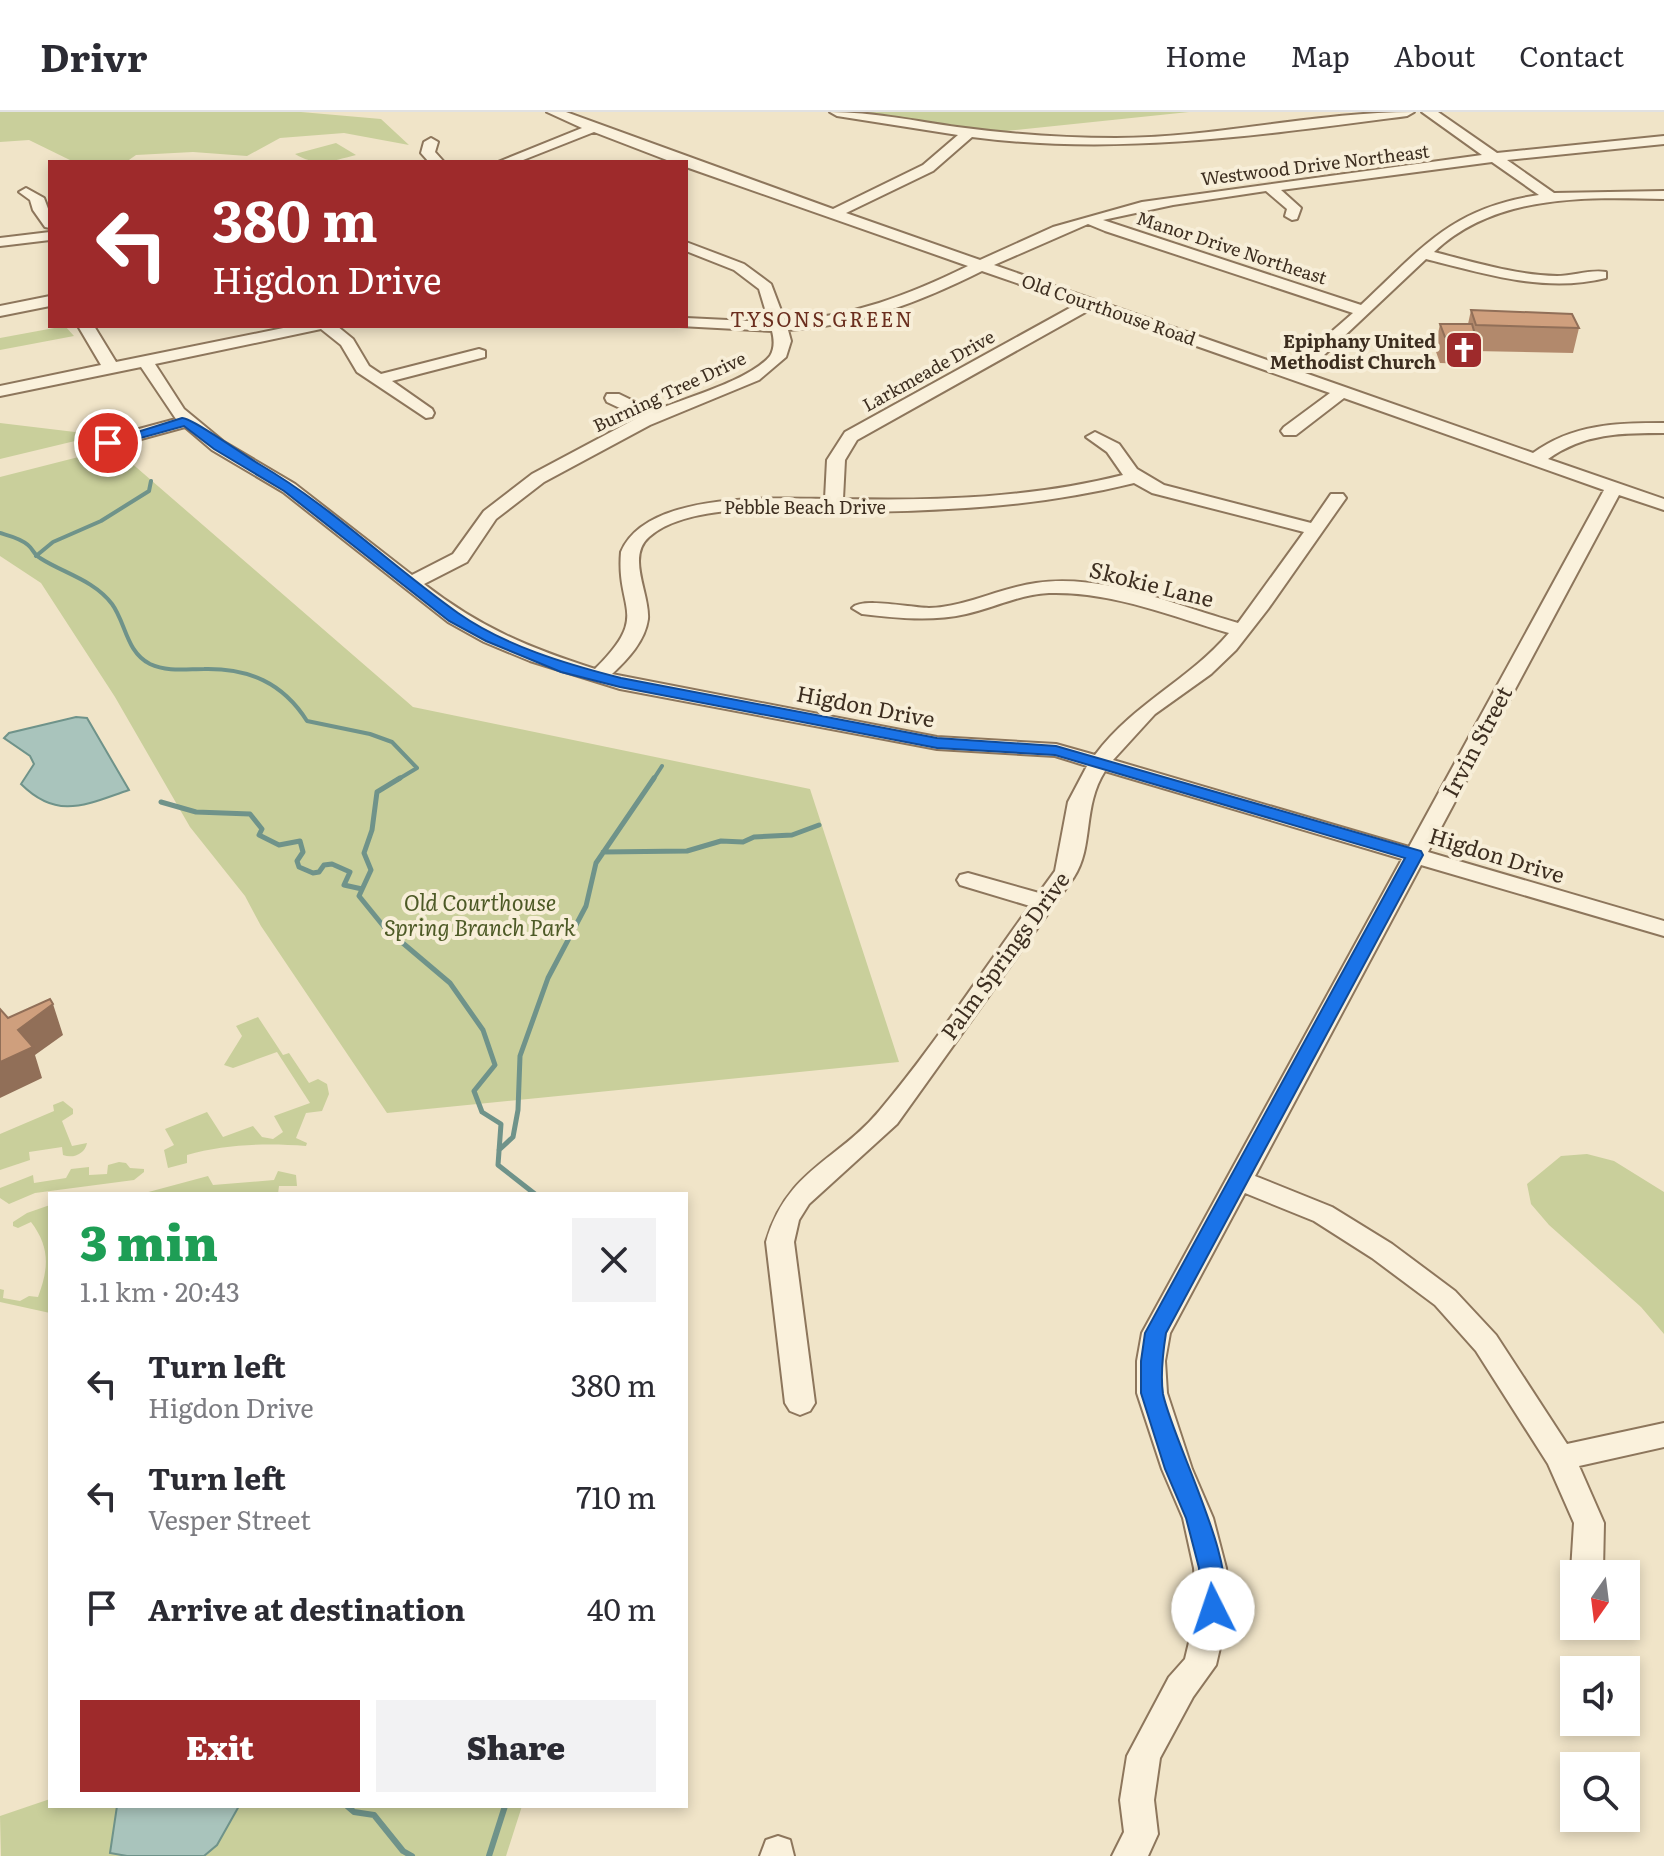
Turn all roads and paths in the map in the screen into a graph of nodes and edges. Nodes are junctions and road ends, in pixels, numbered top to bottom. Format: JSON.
{"nodes":[{"id":1,"x":554,"y":112,"type":"edge"},
{"id":2,"x":837,"y":112,"type":"edge"},
{"id":3,"x":1407,"y":112,"type":"edge"},
{"id":4,"x":1429,"y":112,"type":"edge"},
{"id":5,"x":593,"y":128,"type":"junction"},
{"id":6,"x":969,"y":133,"type":"junction"},
{"id":7,"x":1664,"y":140,"type":"edge"},
{"id":8,"x":431,"y":142,"type":"dead end"},
{"id":9,"x":1495,"y":159,"type":"junction"},
{"id":10,"x":435,"y":160,"type":"edge"},
{"id":11,"x":510,"y":160,"type":"edge"},
{"id":12,"x":684,"y":160,"type":"edge"},
{"id":13,"x":688,"y":161,"type":"edge"},
{"id":14,"x":1271,"y":188,"type":"junction"},
{"id":15,"x":26,"y":192,"type":"dead end"},
{"id":16,"x":1664,"y":195,"type":"edge"},
{"id":17,"x":1552,"y":198,"type":"junction"},
{"id":18,"x":835,"y":213,"type":"junction"},
{"id":19,"x":1292,"y":216,"type":"dead end"},
{"id":20,"x":1089,"y":219,"type":"junction"},
{"id":21,"x":48,"y":221,"type":"edge"},
{"id":22,"x":48,"y":236,"type":"edge"},
{"id":23,"x":0,"y":242,"type":"edge"},
{"id":24,"x":688,"y":247,"type":"edge"},
{"id":25,"x":1423,"y":254,"type":"junction"},
{"id":26,"x":980,"y":264,"type":"junction"},
{"id":27,"x":1601,"y":275,"type":"dead end"},
{"id":28,"x":48,"y":301,"type":"edge"},
{"id":29,"x":1091,"y":303,"type":"junction"},
{"id":30,"x":0,"y":311,"type":"edge"},
{"id":31,"x":1364,"y":311,"type":"junction"},
{"id":32,"x":688,"y":323,"type":"edge"},
{"id":33,"x":779,"y":325,"type":"junction"},
{"id":34,"x":87,"y":328,"type":"edge"},
{"id":35,"x":307,"y":328,"type":"edge"},
{"id":36,"x":330,"y":328,"type":"edge"},
{"id":37,"x":479,"y":354,"type":"dead end"},
{"id":38,"x":146,"y":362,"type":"junction"},
{"id":39,"x":111,"y":368,"type":"junction"},
{"id":40,"x":1293,"y":374,"type":"junction"},
{"id":41,"x":378,"y":380,"type":"junction"},
{"id":42,"x":0,"y":391,"type":"edge"},
{"id":43,"x":1342,"y":392,"type":"junction"},
{"id":44,"x":613,"y":398,"type":"dead end"},
{"id":45,"x":426,"y":413,"type":"dead end"},
{"id":46,"x":653,"y":417,"type":"junction"},
{"id":47,"x":187,"y":421,"type":"junction"},
{"id":48,"x":1664,"y":428,"type":"edge"},
{"id":49,"x":1290,"y":431,"type":"dead end"},
{"id":50,"x":1095,"y":437,"type":"dead end"},
{"id":51,"x":108,"y":443,"type":"dead end"},
{"id":52,"x":1535,"y":460,"type":"junction"},
{"id":53,"x":1135,"y":477,"type":"junction"},
{"id":54,"x":1615,"y":487,"type":"junction"},
{"id":55,"x":1337,"y":498,"type":"dead end"},
{"id":56,"x":1664,"y":505,"type":"edge"},
{"id":57,"x":834,"y":506,"type":"junction"},
{"id":58,"x":1314,"y":529,"type":"junction"},
{"id":59,"x":409,"y":584,"type":"junction"},
{"id":60,"x":862,"y":608,"type":"dead end"},
{"id":61,"x":1241,"y":630,"type":"junction"},
{"id":62,"x":598,"y":677,"type":"junction"},
{"id":63,"x":1100,"y":763,"type":"junction"},
{"id":64,"x":1415,"y":855,"type":"junction"},
{"id":65,"x":968,"y":880,"type":"dead end"},
{"id":66,"x":1042,"y":902,"type":"junction"},
{"id":67,"x":1664,"y":929,"type":"edge"},
{"id":68,"x":1239,"y":1180,"type":"junction"},
{"id":69,"x":800,"y":1403,"type":"dead end"},
{"id":70,"x":1664,"y":1435,"type":"edge"},
{"id":71,"x":1560,"y":1458,"type":"junction"},
{"id":72,"x":1587,"y":1560,"type":"edge"},
{"id":73,"x":1135,"y":1845,"type":"edge"}],
"edges":[{"from":1,"to":5,"type":"street","name":"Old Courthouse Road"},
{"from":2,"to":6,"type":"street"},
{"from":3,"to":6,"type":"street"},
{"from":4,"to":9,"type":"street"},
{"from":5,"to":11,"type":"street"},
{"from":5,"to":12,"type":"street","name":"Old Courthouse Road"},
{"from":6,"to":18,"type":"street"},
{"from":7,"to":9,"type":"street","name":"Westwood Drive Northeast"},
{"from":8,"to":10,"type":"street"},
{"from":9,"to":14,"type":"street","name":"Westwood Drive Northeast"},
{"from":9,"to":17,"type":"street"},
{"from":13,"to":18,"type":"street","name":"Old Courthouse Road"},
{"from":14,"to":19,"type":"street"},
{"from":14,"to":20,"type":"street","name":"Westwood Drive Northeast"},
{"from":15,"to":21,"type":"street"},
{"from":16,"to":17,"type":"street"},
{"from":17,"to":25,"type":"street"},
{"from":18,"to":26,"type":"street","name":"Old Courthouse Road"},
{"from":20,"to":26,"type":"street","name":"Westwood Drive Northeast"},
{"from":20,"to":31,"type":"street","name":"Manor Drive Northeast"},
{"from":22,"to":23,"type":"street"},
{"from":24,"to":33,"type":"street"},
{"from":25,"to":27,"type":"street"},
{"from":25,"to":31,"type":"street"},
{"from":26,"to":29,"type":"street","name":"Old Courthouse Road"},
{"from":26,"to":33,"type":"street","name":"Westwood Drive Northeast"},
{"from":28,"to":30,"type":"street"},
{"from":29,"to":40,"type":"street","name":"Old Courthouse Road"},
{"from":29,"to":57,"type":"street","name":"Larkmeade Drive"},
{"from":31,"to":40,"type":"street"},
{"from":32,"to":33,"type":"street","name":"Westwood Drive Northeast"},
{"from":33,"to":46,"type":"street","name":"Burning Tree Drive"},
{"from":34,"to":39,"type":"street"},
{"from":35,"to":38,"type":"street"},
{"from":36,"to":41,"type":"street"},
{"from":37,"to":41,"type":"street"},
{"from":38,"to":39,"type":"street"},
{"from":38,"to":47,"type":"street","name":"Higdon Drive"},
{"from":39,"to":42,"type":"street"},
{"from":40,"to":43,"type":"street","name":"Old Courthouse Road"},
{"from":41,"to":45,"type":"street"},
{"from":43,"to":49,"type":"street"},
{"from":43,"to":52,"type":"street","name":"Old Courthouse Road"},
{"from":44,"to":46,"type":"street"},
{"from":46,"to":59,"type":"street","name":"Burning Tree Drive"},
{"from":47,"to":51,"type":"street"},
{"from":47,"to":59,"type":"street","name":"Higdon Drive"},
{"from":48,"to":52,"type":"street"},
{"from":50,"to":53,"type":"street"},
{"from":52,"to":54,"type":"street","name":"Old Courthouse Road"},
{"from":53,"to":57,"type":"street","name":"Pebble Beach Drive"},
{"from":53,"to":58,"type":"street"},
{"from":54,"to":56,"type":"street","name":"Old Courthouse Road"},
{"from":54,"to":64,"type":"street","name":"Irvin Street"},
{"from":55,"to":58,"type":"street","name":"Palm Springs Drive"},
{"from":57,"to":62,"type":"street","name":"Pebble Beach Drive"},
{"from":58,"to":61,"type":"street","name":"Palm Springs Drive"},
{"from":59,"to":62,"type":"street","name":"Higdon Drive"},
{"from":60,"to":61,"type":"street","name":"Skokie Lane"},
{"from":61,"to":63,"type":"street","name":"Palm Springs Drive"},
{"from":62,"to":63,"type":"street","name":"Higdon Drive"},
{"from":63,"to":64,"type":"street","name":"Higdon Drive"},
{"from":63,"to":66,"type":"street","name":"Palm Springs Drive"},
{"from":64,"to":67,"type":"street","name":"Higdon Drive"},
{"from":64,"to":68,"type":"street","name":"Irvin Street"},
{"from":65,"to":66,"type":"street"},
{"from":66,"to":69,"type":"street","name":"Palm Springs Drive"},
{"from":68,"to":71,"type":"street"},
{"from":68,"to":73,"type":"street","name":"Irvin Street"},
{"from":70,"to":71,"type":"street"},
{"from":71,"to":72,"type":"street"}]}
